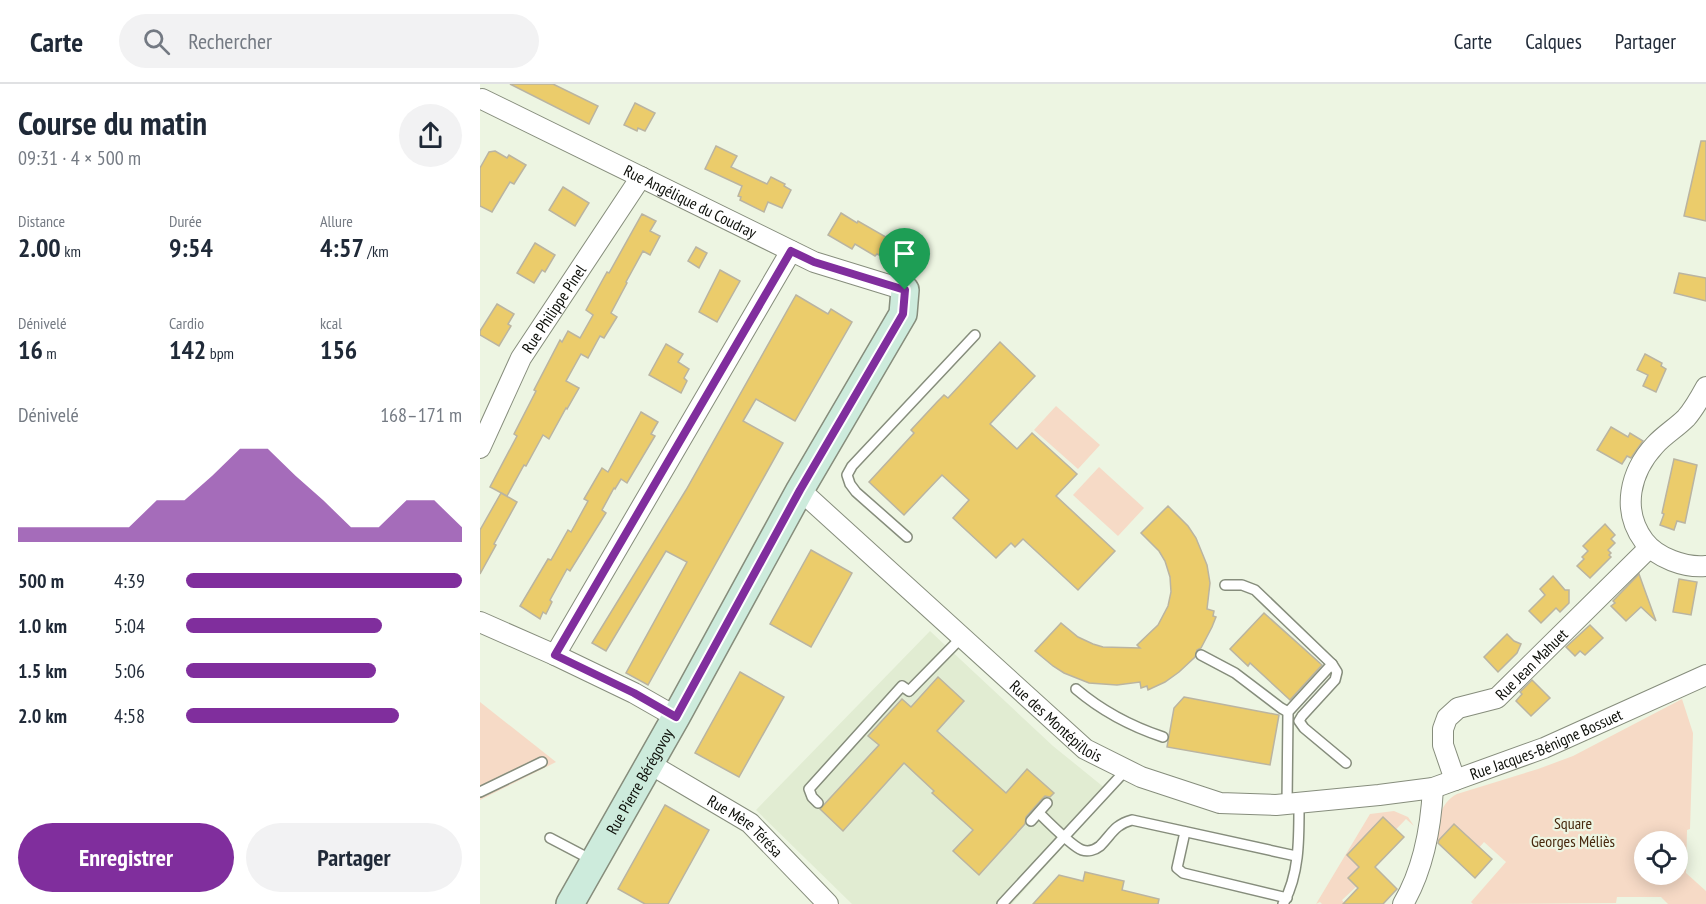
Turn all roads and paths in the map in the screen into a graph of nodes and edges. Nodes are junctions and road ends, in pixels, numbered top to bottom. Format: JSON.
{"nodes":[{"id":1,"x":484,"y":96,"type":"edge"},
{"id":2,"x":641,"y":177,"type":"junction"},
{"id":3,"x":791,"y":251,"type":"junction"},
{"id":4,"x":905,"y":290,"type":"joint"},
{"id":5,"x":975,"y":334,"type":"dead end"},
{"id":6,"x":1706,"y":387,"type":"edge"},
{"id":7,"x":480,"y":448,"type":"edge"},
{"id":8,"x":800,"y":490,"type":"junction"},
{"id":9,"x":907,"y":537,"type":"dead end"},
{"id":10,"x":1649,"y":548,"type":"junction"},
{"id":11,"x":1706,"y":566,"type":"edge"},
{"id":12,"x":1225,"y":585,"type":"dead end"},
{"id":13,"x":480,"y":622,"type":"edge"},
{"id":14,"x":962,"y":638,"type":"junction"},
{"id":15,"x":555,"y":655,"type":"junction"},
{"id":16,"x":1201,"y":655,"type":"dead end"},
{"id":17,"x":1332,"y":664,"type":"junction"},
{"id":18,"x":1706,"y":675,"type":"edge"},
{"id":19,"x":1076,"y":689,"type":"dead end"},
{"id":20,"x":1288,"y":712,"type":"junction"},
{"id":21,"x":676,"y":717,"type":"junction"},
{"id":22,"x":1163,"y":737,"type":"dead end"},
{"id":23,"x":542,"y":762,"type":"dead end"},
{"id":24,"x":1346,"y":763,"type":"dead end"},
{"id":25,"x":650,"y":764,"type":"junction"},
{"id":26,"x":1126,"y":770,"type":"junction"},
{"id":27,"x":1455,"y":780,"type":"junction"},
{"id":28,"x":1433,"y":788,"type":"junction"},
{"id":29,"x":480,"y":792,"type":"edge"},
{"id":30,"x":1379,"y":795,"type":"joint"},
{"id":31,"x":818,"y":802,"type":"dead end"},
{"id":32,"x":1047,"y":803,"type":"dead end"},
{"id":33,"x":1293,"y":804,"type":"junction"},
{"id":34,"x":1039,"y":813,"type":"junction"},
{"id":35,"x":1031,"y":821,"type":"dead end"},
{"id":36,"x":1185,"y":832,"type":"junction"},
{"id":37,"x":1064,"y":837,"type":"junction"},
{"id":38,"x":550,"y":838,"type":"dead end"},
{"id":39,"x":1296,"y":856,"type":"junction"},
{"id":40,"x":594,"y":861,"type":"junction"},
{"id":41,"x":1285,"y":901,"type":"edge"},
{"id":42,"x":570,"y":904,"type":"edge"},
{"id":43,"x":828,"y":904,"type":"edge"},
{"id":44,"x":1002,"y":904,"type":"edge"},
{"id":45,"x":1403,"y":904,"type":"edge"}],
"edges":[{"from":1,"to":2,"type":"street","name":"Rue Angélique du Coudray"},
{"from":2,"to":3,"type":"street","name":"Rue Angélique du Coudray"},
{"from":2,"to":7,"type":"street","name":"Rue Philippe Pinel"},
{"from":3,"to":4,"type":"street","name":"Rue Angélique du Coudray"},
{"from":3,"to":15,"type":"street"},
{"from":4,"to":8,"type":"street","name":"Rue Pierre Bérégovoy"},
{"from":5,"to":9,"type":"lane"},
{"from":6,"to":10,"type":"street"},
{"from":8,"to":14,"type":"street","name":"Rue des Montépillois"},
{"from":8,"to":21,"type":"street","name":"Rue Pierre Bérégovoy"},
{"from":10,"to":11,"type":"street"},
{"from":10,"to":27,"type":"street","name":"Rue Jean Mahuet"},
{"from":12,"to":17,"type":"lane"},
{"from":13,"to":15,"type":"street"},
{"from":14,"to":26,"type":"street","name":"Rue des Montépillois"},
{"from":14,"to":31,"type":"lane"},
{"from":15,"to":21,"type":"street"},
{"from":16,"to":20,"type":"lane"},
{"from":17,"to":20,"type":"lane"},
{"from":17,"to":24,"type":"lane"},
{"from":18,"to":27,"type":"street","name":"Rue Jacques-Bénigne Bossuet"},
{"from":19,"to":22,"type":"lane"},
{"from":20,"to":33,"type":"lane"},
{"from":21,"to":25,"type":"street","name":"Rue Pierre Bérégovoy"},
{"from":23,"to":29,"type":"lane"},
{"from":25,"to":40,"type":"street","name":"Rue Pierre Bérégovoy"},
{"from":25,"to":43,"type":"street","name":"Rue Mère Térésa"},
{"from":26,"to":33,"type":"street","name":"Rue des Montépillois"},
{"from":26,"to":37,"type":"lane"},
{"from":27,"to":28,"type":"street","name":"Rue Jacques-Bénigne Bossuet"},
{"from":28,"to":30,"type":"street","name":"Rue Jacques-Bénigne Bossuet"},
{"from":28,"to":45,"type":"street"},
{"from":30,"to":33,"type":"street","name":"Rue des Montépillois"},
{"from":32,"to":34,"type":"lane"},
{"from":33,"to":39,"type":"lane"},
{"from":34,"to":35,"type":"lane"},
{"from":34,"to":37,"type":"lane"},
{"from":36,"to":37,"type":"lane"},
{"from":36,"to":39,"type":"lane"},
{"from":36,"to":41,"type":"lane"},
{"from":37,"to":44,"type":"lane"},
{"from":38,"to":40,"type":"lane"},
{"from":39,"to":41,"type":"lane"},
{"from":40,"to":42,"type":"street","name":"Rue Pierre Bérégovoy"}]}
